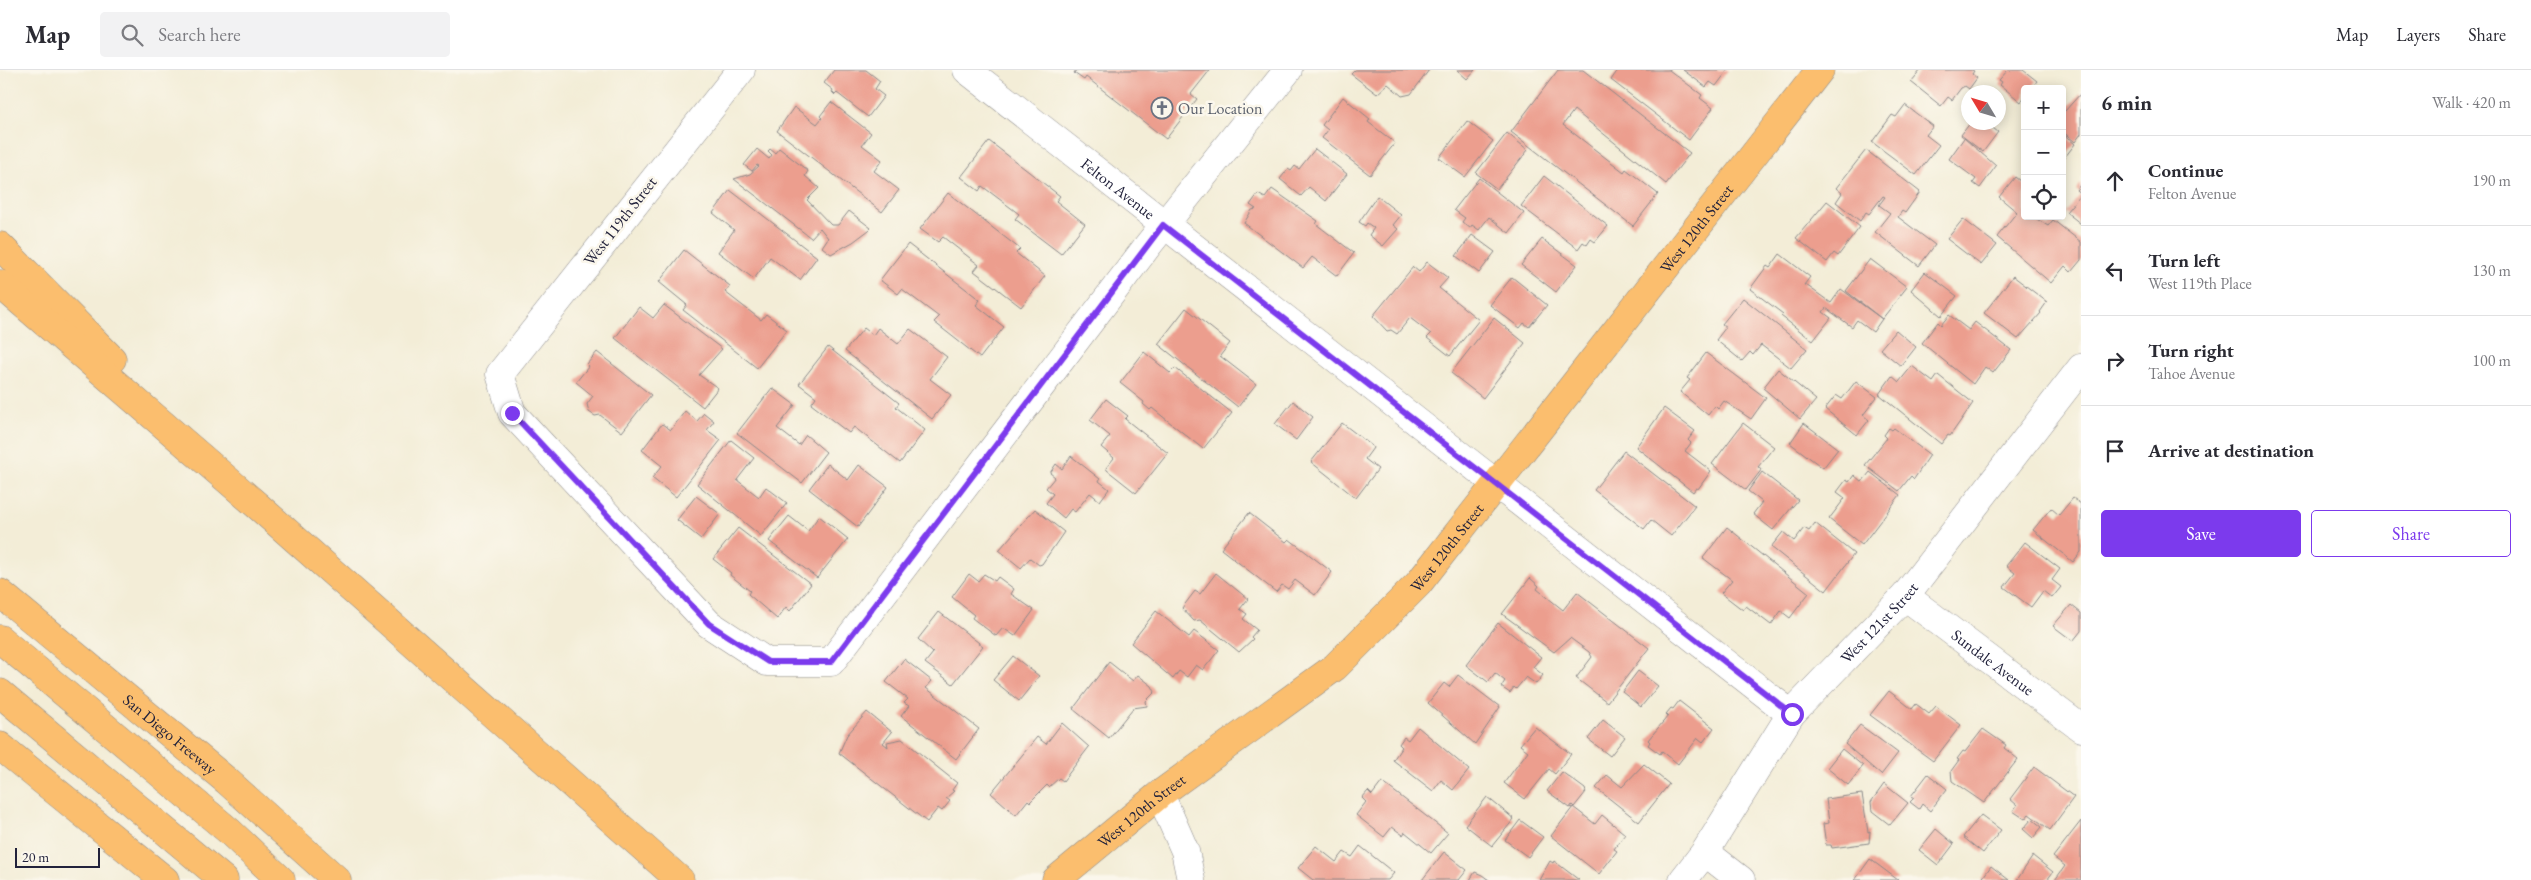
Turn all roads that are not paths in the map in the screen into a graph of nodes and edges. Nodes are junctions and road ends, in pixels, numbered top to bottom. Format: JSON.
{"nodes":[{"id":1,"x":741,"y":70,"type":"edge"},
{"id":2,"x":967,"y":70,"type":"edge"},
{"id":3,"x":1288,"y":70,"type":"edge"},
{"id":4,"x":1820,"y":70,"type":"edge"},
{"id":5,"x":1163,"y":225,"type":"junction"},
{"id":6,"x":0,"y":246,"type":"edge"},
{"id":7,"x":0,"y":284,"type":"edge"},
{"id":8,"x":2081,"y":368,"type":"edge"},
{"id":9,"x":1497,"y":485,"type":"junction"},
{"id":10,"x":259,"y":507,"type":"junction"},
{"id":11,"x":0,"y":593,"type":"edge"},
{"id":12,"x":1905,"y":596,"type":"junction"},
{"id":13,"x":0,"y":639,"type":"edge"},
{"id":14,"x":0,"y":693,"type":"edge"},
{"id":15,"x":1792,"y":714,"type":"junction"},
{"id":16,"x":2081,"y":728,"type":"edge"},
{"id":17,"x":0,"y":746,"type":"edge"},
{"id":18,"x":1160,"y":794,"type":"junction"},
{"id":19,"x":1705,"y":852,"type":"junction"},
{"id":20,"x":165,"y":880,"type":"edge"},
{"id":21,"x":224,"y":880,"type":"edge"},
{"id":22,"x":281,"y":880,"type":"edge"},
{"id":23,"x":337,"y":880,"type":"edge"},
{"id":24,"x":680,"y":880,"type":"edge"},
{"id":25,"x":1056,"y":880,"type":"edge"},
{"id":26,"x":1191,"y":880,"type":"edge"},
{"id":27,"x":1683,"y":880,"type":"edge"},
{"id":28,"x":1741,"y":880,"type":"edge"}],
"edges":[{"from":1,"to":5,"type":"street","name":"West 119th Street"},
{"from":2,"to":5,"type":"street","name":"Felton Avenue"},
{"from":3,"to":5,"type":"street"},
{"from":4,"to":9,"type":"main road","name":"West 120th Street"},
{"from":5,"to":9,"type":"street","name":"Felton Avenue"},
{"from":6,"to":10,"type":"main road"},
{"from":7,"to":10,"type":"main road"},
{"from":8,"to":12,"type":"street","name":"West 121st Street"},
{"from":9,"to":15,"type":"street","name":"Felton Avenue"},
{"from":9,"to":18,"type":"main road","name":"West 120th Street"},
{"from":10,"to":24,"type":"main road"},
{"from":11,"to":23,"type":"main road","name":"San Diego Freeway"},
{"from":12,"to":15,"type":"street","name":"West 121st Street"},
{"from":12,"to":16,"type":"street","name":"Sundale Avenue"},
{"from":13,"to":22,"type":"main road"},
{"from":14,"to":21,"type":"main road"},
{"from":15,"to":19,"type":"street","name":"West 121st Street"},
{"from":17,"to":20,"type":"main road"},
{"from":18,"to":25,"type":"main road","name":"West 120th Street"},
{"from":18,"to":26,"type":"street"},
{"from":19,"to":27,"type":"street","name":"West 121st Street"},
{"from":19,"to":28,"type":"street"}]}
